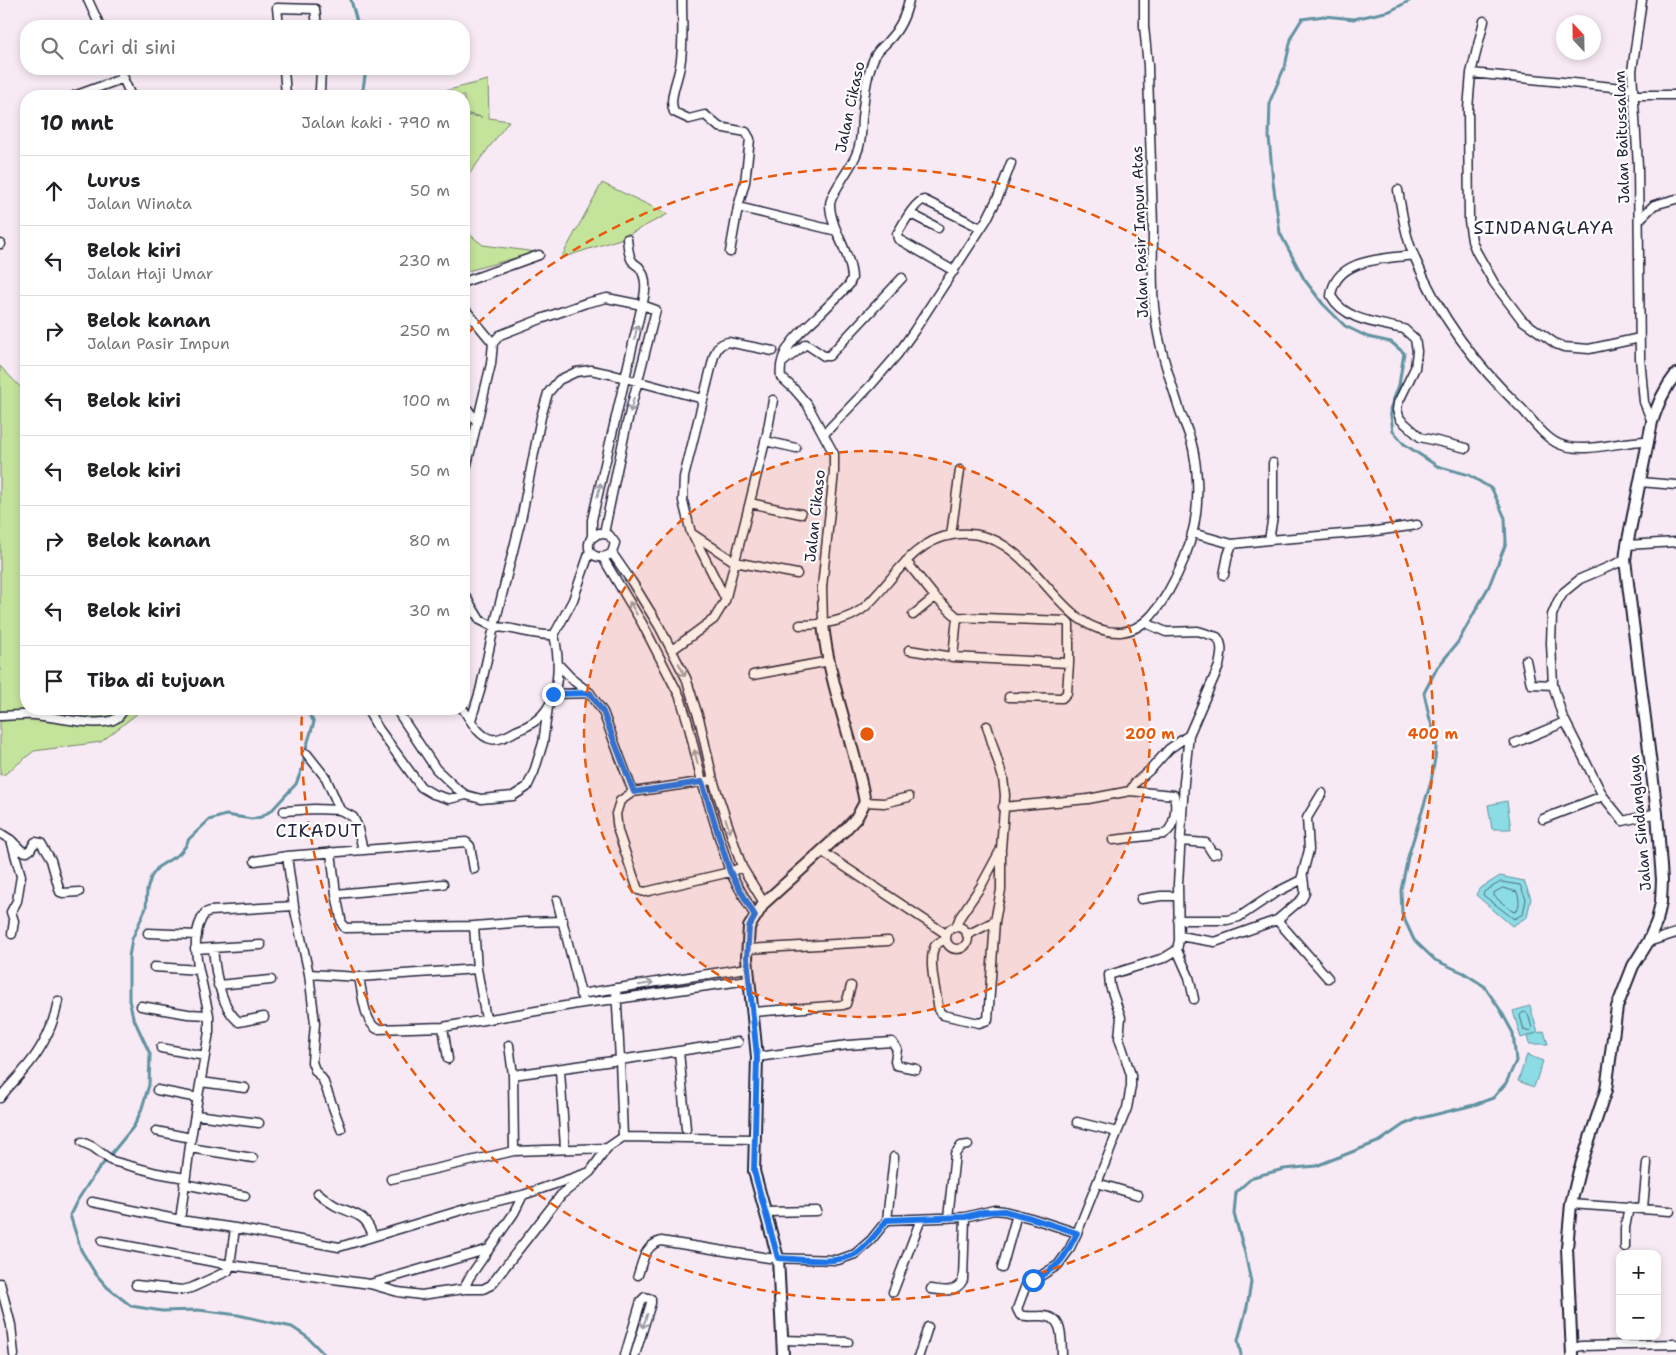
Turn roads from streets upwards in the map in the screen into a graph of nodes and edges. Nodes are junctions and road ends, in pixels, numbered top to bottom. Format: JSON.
{"nodes":[{"id":1,"x":88,"y":0,"type":"edge"},
{"id":2,"x":682,"y":0,"type":"edge"},
{"id":3,"x":909,"y":0,"type":"edge"},
{"id":4,"x":1144,"y":0,"type":"edge"},
{"id":5,"x":1642,"y":0,"type":"edge"},
{"id":6,"x":97,"y":20,"type":"edge"},
{"id":7,"x":278,"y":20,"type":"edge"},
{"id":8,"x":316,"y":20,"type":"edge"},
{"id":9,"x":1484,"y":21,"type":"dead end"},
{"id":10,"x":1471,"y":73,"type":"junction"},
{"id":11,"x":122,"y":75,"type":"edge"},
{"id":12,"x":284,"y":75,"type":"edge"},
{"id":13,"x":320,"y":75,"type":"edge"},
{"id":14,"x":124,"y":78,"type":"junction"},
{"id":15,"x":91,"y":90,"type":"edge"},
{"id":16,"x":129,"y":90,"type":"edge"},
{"id":17,"x":286,"y":90,"type":"edge"},
{"id":18,"x":319,"y":90,"type":"edge"},
{"id":19,"x":1633,"y":92,"type":"junction"},
{"id":20,"x":1676,"y":95,"type":"edge"},
{"id":21,"x":1011,"y":163,"type":"dead end"},
{"id":22,"x":1398,"y":190,"type":"dead end"},
{"id":23,"x":1676,"y":199,"type":"edge"},
{"id":24,"x":738,"y":207,"type":"junction"},
{"id":25,"x":911,"y":214,"type":"junction"},
{"id":26,"x":1639,"y":220,"type":"junction"},
{"id":27,"x":938,"y":228,"type":"dead end"},
{"id":28,"x":981,"y":228,"type":"junction"},
{"id":29,"x":837,"y":231,"type":"junction"},
{"id":30,"x":627,"y":239,"type":"dead end"},
{"id":31,"x":730,"y":252,"type":"dead end"},
{"id":32,"x":539,"y":255,"type":"dead end"},
{"id":33,"x":1414,"y":255,"type":"junction"},
{"id":34,"x":954,"y":271,"type":"junction"},
{"id":35,"x":902,"y":278,"type":"dead end"},
{"id":36,"x":470,"y":280,"type":"edge"},
{"id":37,"x":642,"y":305,"type":"junction"},
{"id":38,"x":470,"y":315,"type":"edge"},
{"id":39,"x":1640,"y":338,"type":"junction"},
{"id":40,"x":493,"y":343,"type":"junction"},
{"id":41,"x":772,"y":351,"type":"dead end"},
{"id":42,"x":781,"y":363,"type":"junction"},
{"id":43,"x":1676,"y":374,"type":"edge"},
{"id":44,"x":626,"y":378,"type":"junction"},
{"id":45,"x":638,"y":382,"type":"junction"},
{"id":46,"x":703,"y":399,"type":"junction"},
{"id":47,"x":773,"y":400,"type":"dead end"},
{"id":48,"x":470,"y":412,"type":"edge"},
{"id":49,"x":477,"y":422,"type":"junction"},
{"id":50,"x":1652,"y":422,"type":"junction"},
{"id":51,"x":824,"y":434,"type":"junction"},
{"id":52,"x":765,"y":441,"type":"junction"},
{"id":53,"x":1649,"y":441,"type":"junction"},
{"id":54,"x":796,"y":448,"type":"dead end"},
{"id":55,"x":1466,"y":448,"type":"dead end"},
{"id":56,"x":470,"y":452,"type":"edge"},
{"id":57,"x":1272,"y":464,"type":"dead end"},
{"id":58,"x":960,"y":470,"type":"dead end"},
{"id":59,"x":1640,"y":482,"type":"junction"},
{"id":60,"x":1676,"y":485,"type":"edge"},
{"id":61,"x":750,"y":503,"type":"junction"},
{"id":62,"x":801,"y":514,"type":"dead end"},
{"id":63,"x":1417,"y":525,"type":"dead end"},
{"id":64,"x":604,"y":533,"type":"junction"},
{"id":65,"x":691,"y":533,"type":"junction"},
{"id":66,"x":1192,"y":533,"type":"junction"},
{"id":67,"x":951,"y":535,"type":"junction"},
{"id":68,"x":592,"y":538,"type":"junction"},
{"id":69,"x":1269,"y":540,"type":"junction"},
{"id":70,"x":1676,"y":542,"type":"edge"},
{"id":71,"x":1232,"y":544,"type":"junction"},
{"id":72,"x":1627,"y":546,"type":"junction"},
{"id":73,"x":590,"y":551,"type":"junction"},
{"id":74,"x":612,"y":554,"type":"junction"},
{"id":75,"x":603,"y":558,"type":"junction"},
{"id":76,"x":1625,"y":560,"type":"junction"},
{"id":77,"x":735,"y":562,"type":"junction"},
{"id":78,"x":906,"y":562,"type":"junction"},
{"id":79,"x":796,"y":574,"type":"dead end"},
{"id":80,"x":1224,"y":575,"type":"dead end"},
{"id":81,"x":935,"y":597,"type":"junction"},
{"id":82,"x":725,"y":598,"type":"junction"},
{"id":83,"x":470,"y":604,"type":"edge"},
{"id":84,"x":913,"y":615,"type":"dead end"},
{"id":85,"x":957,"y":617,"type":"junction"},
{"id":86,"x":1146,"y":623,"type":"junction"},
{"id":87,"x":823,"y":624,"type":"junction"},
{"id":88,"x":800,"y":625,"type":"dead end"},
{"id":89,"x":494,"y":627,"type":"junction"},
{"id":90,"x":554,"y":635,"type":"junction"},
{"id":91,"x":672,"y":650,"type":"junction"},
{"id":92,"x":909,"y":650,"type":"dead end"},
{"id":93,"x":953,"y":657,"type":"junction"},
{"id":94,"x":1526,"y":660,"type":"dead end"},
{"id":95,"x":830,"y":661,"type":"junction"},
{"id":96,"x":1069,"y":663,"type":"junction"},
{"id":97,"x":558,"y":664,"type":"junction"},
{"id":98,"x":754,"y":675,"type":"dead end"},
{"id":99,"x":1553,"y":685,"type":"junction"},
{"id":100,"x":590,"y":693,"type":"junction"},
{"id":101,"x":553,"y":694,"type":"junction"},
{"id":102,"x":1009,"y":697,"type":"dead end"},
{"id":103,"x":548,"y":707,"type":"junction"},
{"id":104,"x":33,"y":715,"type":"edge"},
{"id":105,"x":33,"y":715,"type":"edge"},
{"id":106,"x":120,"y":715,"type":"edge"},
{"id":107,"x":370,"y":715,"type":"edge"},
{"id":108,"x":400,"y":715,"type":"edge"},
{"id":109,"x":467,"y":715,"type":"edge"},
{"id":110,"x":0,"y":716,"type":"edge"},
{"id":111,"x":471,"y":720,"type":"junction"},
{"id":112,"x":1565,"y":722,"type":"junction"},
{"id":113,"x":987,"y":726,"type":"dead end"},
{"id":114,"x":1189,"y":735,"type":"junction"},
{"id":115,"x":1515,"y":744,"type":"dead end"},
{"id":116,"x":307,"y":754,"type":"dead end"},
{"id":117,"x":714,"y":780,"type":"junction"},
{"id":118,"x":702,"y":782,"type":"junction"},
{"id":119,"x":1130,"y":791,"type":"junction"},
{"id":120,"x":634,"y":792,"type":"junction"},
{"id":121,"x":1322,"y":793,"type":"dead end"},
{"id":122,"x":466,"y":795,"type":"junction"},
{"id":123,"x":1603,"y":796,"type":"junction"},
{"id":124,"x":909,"y":797,"type":"dead end"},
{"id":125,"x":866,"y":802,"type":"junction"},
{"id":126,"x":1003,"y":807,"type":"junction"},
{"id":127,"x":340,"y":810,"type":"junction"},
{"id":128,"x":284,"y":811,"type":"dead end"},
{"id":129,"x":1657,"y":813,"type":"junction"},
{"id":130,"x":1543,"y":818,"type":"dead end"},
{"id":131,"x":0,"y":833,"type":"edge"},
{"id":132,"x":11,"y":840,"type":"junction"},
{"id":133,"x":1113,"y":840,"type":"dead end"},
{"id":134,"x":1181,"y":841,"type":"junction"},
{"id":135,"x":1001,"y":849,"type":"junction"},
{"id":136,"x":363,"y":850,"type":"junction"},
{"id":137,"x":821,"y":851,"type":"junction"},
{"id":138,"x":332,"y":852,"type":"junction"},
{"id":139,"x":1216,"y":854,"type":"dead end"},
{"id":140,"x":287,"y":856,"type":"junction"},
{"id":141,"x":255,"y":860,"type":"dead end"},
{"id":142,"x":742,"y":867,"type":"junction"},
{"id":143,"x":474,"y":869,"type":"dead end"},
{"id":144,"x":730,"y":872,"type":"junction"},
{"id":145,"x":1303,"y":877,"type":"junction"},
{"id":146,"x":443,"y":884,"type":"dead end"},
{"id":147,"x":79,"y":892,"type":"dead end"},
{"id":148,"x":336,"y":894,"type":"junction"},
{"id":149,"x":1178,"y":896,"type":"junction"},
{"id":150,"x":557,"y":900,"type":"dead end"},
{"id":151,"x":1141,"y":900,"type":"dead end"},
{"id":152,"x":764,"y":903,"type":"junction"},
{"id":153,"x":294,"y":906,"type":"junction"},
{"id":154,"x":755,"y":916,"type":"junction"},
{"id":155,"x":1178,"y":920,"type":"junction"},
{"id":156,"x":1277,"y":920,"type":"junction"},
{"id":157,"x":563,"y":921,"type":"junction"},
{"id":158,"x":995,"y":921,"type":"junction"},
{"id":159,"x":474,"y":926,"type":"junction"},
{"id":160,"x":956,"y":927,"type":"junction"},
{"id":161,"x":1676,"y":933,"type":"edge"},
{"id":162,"x":12,"y":934,"type":"dead end"},
{"id":163,"x":148,"y":934,"type":"dead end"},
{"id":164,"x":967,"y":934,"type":"junction"},
{"id":165,"x":197,"y":935,"type":"junction"},
{"id":166,"x":946,"y":936,"type":"junction"},
{"id":167,"x":1179,"y":936,"type":"junction"},
{"id":168,"x":888,"y":941,"type":"dead end"},
{"id":169,"x":1648,"y":942,"type":"junction"},
{"id":170,"x":261,"y":946,"type":"dead end"},
{"id":171,"x":213,"y":948,"type":"junction"},
{"id":172,"x":195,"y":949,"type":"junction"},
{"id":173,"x":747,"y":949,"type":"junction"},
{"id":174,"x":1177,"y":950,"type":"junction"},
{"id":175,"x":154,"y":967,"type":"dead end"},
{"id":176,"x":747,"y":968,"type":"junction"},
{"id":177,"x":198,"y":970,"type":"junction"},
{"id":178,"x":477,"y":970,"type":"junction"},
{"id":179,"x":309,"y":974,"type":"junction"},
{"id":180,"x":712,"y":974,"type":"junction"},
{"id":181,"x":359,"y":977,"type":"junction"},
{"id":182,"x":1328,"y":978,"type":"dead end"},
{"id":183,"x":271,"y":980,"type":"dead end"},
{"id":184,"x":748,"y":980,"type":"junction"},
{"id":185,"x":218,"y":985,"type":"junction"},
{"id":186,"x":713,"y":985,"type":"junction"},
{"id":187,"x":851,"y":986,"type":"dead end"},
{"id":188,"x":616,"y":988,"type":"junction"},
{"id":189,"x":580,"y":994,"type":"junction"},
{"id":190,"x":617,"y":999,"type":"junction"},
{"id":191,"x":1194,"y":999,"type":"dead end"},
{"id":192,"x":58,"y":1001,"type":"dead end"},
{"id":193,"x":583,"y":1003,"type":"junction"},
{"id":194,"x":141,"y":1006,"type":"dead end"},
{"id":195,"x":753,"y":1012,"type":"junction"},
{"id":196,"x":209,"y":1015,"type":"junction"},
{"id":197,"x":264,"y":1016,"type":"dead end"},
{"id":198,"x":486,"y":1019,"type":"junction"},
{"id":199,"x":443,"y":1027,"type":"junction"},
{"id":200,"x":738,"y":1042,"type":"dead end"},
{"id":201,"x":509,"y":1045,"type":"dead end"},
{"id":202,"x":160,"y":1048,"type":"dead end"},
{"id":203,"x":679,"y":1051,"type":"junction"},
{"id":204,"x":205,"y":1056,"type":"junction"},
{"id":205,"x":757,"y":1057,"type":"junction"},
{"id":206,"x":448,"y":1059,"type":"dead end"},
{"id":207,"x":620,"y":1060,"type":"junction"},
{"id":208,"x":916,"y":1069,"type":"dead end"},
{"id":209,"x":560,"y":1070,"type":"junction"},
{"id":210,"x":513,"y":1075,"type":"junction"},
{"id":211,"x":201,"y":1082,"type":"junction"},
{"id":212,"x":245,"y":1088,"type":"dead end"},
{"id":213,"x":157,"y":1090,"type":"dead end"},
{"id":214,"x":0,"y":1098,"type":"edge"},
{"id":215,"x":198,"y":1098,"type":"junction"},
{"id":216,"x":196,"y":1115,"type":"junction"},
{"id":217,"x":1077,"y":1122,"type":"dead end"},
{"id":218,"x":259,"y":1123,"type":"dead end"},
{"id":219,"x":341,"y":1129,"type":"dead end"},
{"id":220,"x":686,"y":1129,"type":"dead end"},
{"id":221,"x":156,"y":1131,"type":"dead end"},
{"id":222,"x":1117,"y":1132,"type":"junction"},
{"id":223,"x":623,"y":1137,"type":"junction"},
{"id":224,"x":191,"y":1138,"type":"junction"},
{"id":225,"x":754,"y":1139,"type":"junction"},
{"id":226,"x":82,"y":1142,"type":"dead end"},
{"id":227,"x":968,"y":1145,"type":"dead end"},
{"id":228,"x":190,"y":1148,"type":"junction"},
{"id":229,"x":565,"y":1148,"type":"junction"},
{"id":230,"x":607,"y":1148,"type":"junction"},
{"id":231,"x":514,"y":1151,"type":"junction"},
{"id":232,"x":894,"y":1156,"type":"dead end"},
{"id":233,"x":253,"y":1158,"type":"dead end"},
{"id":234,"x":1647,"y":1163,"type":"dead end"},
{"id":235,"x":590,"y":1172,"type":"junction"},
{"id":236,"x":390,"y":1179,"type":"dead end"},
{"id":237,"x":184,"y":1181,"type":"junction"},
{"id":238,"x":1097,"y":1183,"type":"junction"},
{"id":239,"x":318,"y":1193,"type":"dead end"},
{"id":240,"x":523,"y":1195,"type":"junction"},
{"id":241,"x":1138,"y":1195,"type":"dead end"},
{"id":242,"x":245,"y":1196,"type":"dead end"},
{"id":243,"x":92,"y":1202,"type":"dead end"},
{"id":244,"x":1571,"y":1204,"type":"junction"},
{"id":245,"x":1629,"y":1207,"type":"junction"},
{"id":246,"x":1643,"y":1208,"type":"junction"},
{"id":247,"x":817,"y":1211,"type":"dead end"},
{"id":248,"x":1670,"y":1211,"type":"dead end"},
{"id":249,"x":765,"y":1212,"type":"junction"},
{"id":250,"x":1017,"y":1214,"type":"junction"},
{"id":251,"x":965,"y":1217,"type":"junction"},
{"id":252,"x":948,"y":1218,"type":"junction"},
{"id":253,"x":921,"y":1219,"type":"junction"},
{"id":254,"x":180,"y":1220,"type":"junction"},
{"id":255,"x":887,"y":1220,"type":"junction"},
{"id":256,"x":235,"y":1228,"type":"junction"},
{"id":257,"x":1077,"y":1233,"type":"junction"},
{"id":258,"x":373,"y":1236,"type":"junction"},
{"id":259,"x":102,"y":1241,"type":"dead end"},
{"id":260,"x":1625,"y":1247,"type":"dead end"},
{"id":261,"x":489,"y":1249,"type":"junction"},
{"id":262,"x":778,"y":1258,"type":"junction"},
{"id":263,"x":230,"y":1265,"type":"junction"},
{"id":264,"x":1002,"y":1268,"type":"dead end"},
{"id":265,"x":638,"y":1276,"type":"dead end"},
{"id":266,"x":0,"y":1283,"type":"edge"},
{"id":267,"x":370,"y":1284,"type":"junction"},
{"id":268,"x":136,"y":1285,"type":"dead end"},
{"id":269,"x":464,"y":1289,"type":"junction"},
{"id":270,"x":931,"y":1289,"type":"dead end"},
{"id":271,"x":893,"y":1292,"type":"dead end"},
{"id":272,"x":928,"y":1327,"type":"dead end"},
{"id":273,"x":783,"y":1340,"type":"junction"},
{"id":274,"x":848,"y":1342,"type":"dead end"},
{"id":275,"x":1676,"y":1344,"type":"edge"},
{"id":276,"x":1571,"y":1352,"type":"edge"},
{"id":277,"x":14,"y":1355,"type":"edge"},
{"id":278,"x":625,"y":1355,"type":"edge"},
{"id":279,"x":635,"y":1355,"type":"edge"},
{"id":280,"x":783,"y":1355,"type":"edge"},
{"id":281,"x":919,"y":1355,"type":"edge"},
{"id":282,"x":1062,"y":1355,"type":"edge"}],
"edges":[{"from":1,"to":6,"type":"street"},
{"from":2,"to":24,"type":"street"},
{"from":3,"to":29,"type":"street","name":"Jalan Cikaso"},
{"from":4,"to":66,"type":"street","name":"Jalan Pasir Impun Atas"},
{"from":5,"to":19,"type":"street","name":"Jalan Baitussalam"},
{"from":7,"to":8,"type":"street"},
{"from":9,"to":10,"type":"street"},
{"from":10,"to":19,"type":"street"},
{"from":10,"to":39,"type":"street"},
{"from":11,"to":14,"type":"street"},
{"from":12,"to":17,"type":"street"},
{"from":13,"to":18,"type":"street"},
{"from":14,"to":15,"type":"street"},
{"from":14,"to":16,"type":"street"},
{"from":19,"to":20,"type":"street"},
{"from":19,"to":26,"type":"street","name":"Jalan Baitussalam"},
{"from":21,"to":28,"type":"street"},
{"from":22,"to":33,"type":"street"},
{"from":23,"to":26,"type":"street"},
{"from":24,"to":29,"type":"street"},
{"from":24,"to":31,"type":"street"},
{"from":25,"to":27,"type":"street"},
{"from":25,"to":28,"type":"street"},
{"from":25,"to":34,"type":"street"},
{"from":26,"to":39,"type":"street","name":"Jalan Baitussalam"},
{"from":28,"to":34,"type":"street"},
{"from":29,"to":42,"type":"street","name":"Jalan Cikaso"},
{"from":30,"to":37,"type":"street"},
{"from":32,"to":36,"type":"street"},
{"from":33,"to":53,"type":"street"},
{"from":33,"to":55,"type":"street"},
{"from":34,"to":51,"type":"street"},
{"from":35,"to":42,"type":"street"},
{"from":37,"to":40,"type":"street"},
{"from":44,"to":37,"type":"street","one_way":true},
{"from":37,"to":45,"type":"street"},
{"from":38,"to":40,"type":"street"},
{"from":39,"to":50,"type":"street","name":"Jalan Baitussalam"},
{"from":40,"to":49,"type":"street"},
{"from":41,"to":46,"type":"street"},
{"from":42,"to":51,"type":"street","name":"Jalan Cikaso"},
{"from":43,"to":50,"type":"street","name":"Jalan Sindanglaya"},
{"from":44,"to":45,"type":"street"},
{"from":68,"to":44,"type":"street","one_way":true},
{"from":44,"to":89,"type":"street"},
{"from":45,"to":46,"type":"street"},
{"from":45,"to":64,"type":"street","one_way":true},
{"from":46,"to":65,"type":"street"},
{"from":47,"to":52,"type":"street"},
{"from":48,"to":49,"type":"street"},
{"from":49,"to":56,"type":"street"},
{"from":50,"to":53,"type":"street","name":"Jalan Sindanglaya"},
{"from":51,"to":87,"type":"street","name":"Jalan Cikaso"},
{"from":52,"to":54,"type":"street"},
{"from":52,"to":61,"type":"street"},
{"from":53,"to":59,"type":"street","name":"Jalan Sindanglaya"},
{"from":57,"to":69,"type":"street"},
{"from":58,"to":67,"type":"street"},
{"from":59,"to":60,"type":"street"},
{"from":59,"to":72,"type":"street","name":"Jalan Sindanglaya"},
{"from":61,"to":62,"type":"street"},
{"from":61,"to":77,"type":"street"},
{"from":63,"to":69,"type":"street"},
{"from":64,"to":68,"type":"street"},
{"from":64,"to":74,"type":"street"},
{"from":65,"to":77,"type":"street"},
{"from":65,"to":82,"type":"street"},
{"from":66,"to":71,"type":"street"},
{"from":66,"to":86,"type":"street","name":"Jalan Pasir Impun Atas"},
{"from":67,"to":78,"type":"street"},
{"from":67,"to":86,"type":"street"},
{"from":68,"to":73,"type":"street"},
{"from":69,"to":71,"type":"street"},
{"from":70,"to":72,"type":"street"},
{"from":71,"to":80,"type":"street"},
{"from":72,"to":76,"type":"street","name":"Jalan Sindanglaya"},
{"from":73,"to":75,"type":"street"},
{"from":73,"to":90,"type":"street"},
{"from":74,"to":75,"type":"street"},
{"from":74,"to":91,"type":"street"},
{"from":118,"to":75,"type":"street","one_way":true},
{"from":76,"to":99,"type":"street"},
{"from":76,"to":129,"type":"street","name":"Jalan Sindanglaya"},
{"from":77,"to":79,"type":"street"},
{"from":77,"to":82,"type":"street"},
{"from":78,"to":81,"type":"street"},
{"from":78,"to":87,"type":"street"},
{"from":81,"to":84,"type":"street"},
{"from":81,"to":85,"type":"street"},
{"from":82,"to":91,"type":"street"},
{"from":83,"to":89,"type":"street"},
{"from":85,"to":93,"type":"street"},
{"from":85,"to":96,"type":"street"},
{"from":86,"to":114,"type":"street"},
{"from":87,"to":88,"type":"street"},
{"from":87,"to":95,"type":"street"},
{"from":89,"to":90,"type":"street"},
{"from":89,"to":111,"type":"street"},
{"from":90,"to":97,"type":"street"},
{"from":91,"to":117,"type":"street","one_way":true},
{"from":92,"to":93,"type":"street"},
{"from":93,"to":96,"type":"street"},
{"from":94,"to":99,"type":"street"},
{"from":95,"to":98,"type":"street"},
{"from":95,"to":125,"type":"street"},
{"from":96,"to":102,"type":"street"},
{"from":97,"to":100,"type":"street"},
{"from":97,"to":101,"type":"street"},
{"from":99,"to":112,"type":"street"},
{"from":100,"to":101,"type":"street"},
{"from":100,"to":120,"type":"street"},
{"from":101,"to":103,"type":"street"},
{"from":103,"to":111,"type":"street"},
{"from":103,"to":122,"type":"street"},
{"from":104,"to":110,"type":"street"},
{"from":105,"to":106,"type":"street"},
{"from":107,"to":122,"type":"street"},
{"from":108,"to":122,"type":"street"},
{"from":109,"to":111,"type":"street"},
{"from":112,"to":115,"type":"street"},
{"from":112,"to":123,"type":"street"},
{"from":113,"to":126,"type":"street"},
{"from":114,"to":119,"type":"street"},
{"from":114,"to":134,"type":"street"},
{"from":116,"to":127,"type":"street"},
{"from":117,"to":118,"type":"street"},
{"from":117,"to":142,"type":"street","one_way":true},
{"from":118,"to":120,"type":"street"},
{"from":118,"to":144,"type":"street"},
{"from":119,"to":126,"type":"street"},
{"from":119,"to":133,"type":"street"},
{"from":120,"to":144,"type":"street"},
{"from":121,"to":145,"type":"street"},
{"from":123,"to":129,"type":"street"},
{"from":123,"to":130,"type":"street"},
{"from":124,"to":125,"type":"street"},
{"from":125,"to":137,"type":"street"},
{"from":126,"to":135,"type":"street"},
{"from":127,"to":128,"type":"street"},
{"from":127,"to":136,"type":"street"},
{"from":129,"to":169,"type":"street","name":"Jalan Sindanglaya"},
{"from":131,"to":132,"type":"street"},
{"from":132,"to":147,"type":"street"},
{"from":132,"to":162,"type":"street"},
{"from":134,"to":139,"type":"street"},
{"from":134,"to":149,"type":"street"},
{"from":135,"to":158,"type":"street"},
{"from":135,"to":160,"type":"street"},
{"from":136,"to":138,"type":"street"},
{"from":136,"to":143,"type":"street"},
{"from":137,"to":152,"type":"street"},
{"from":137,"to":166,"type":"street"},
{"from":138,"to":140,"type":"street"},
{"from":138,"to":148,"type":"street"},
{"from":140,"to":141,"type":"street"},
{"from":140,"to":153,"type":"street"},
{"from":142,"to":144,"type":"street"},
{"from":142,"to":152,"type":"street"},
{"from":144,"to":154,"type":"street"},
{"from":145,"to":155,"type":"street"},
{"from":145,"to":156,"type":"street"},
{"from":146,"to":148,"type":"street"},
{"from":148,"to":159,"type":"street"},
{"from":149,"to":151,"type":"street"},
{"from":149,"to":155,"type":"street"},
{"from":150,"to":157,"type":"street"},
{"from":152,"to":154,"type":"street"},
{"from":153,"to":165,"type":"street"},
{"from":153,"to":179,"type":"street"},
{"from":154,"to":173,"type":"street"},
{"from":155,"to":167,"type":"street"},
{"from":156,"to":167,"type":"street"},
{"from":156,"to":182,"type":"street"},
{"from":157,"to":159,"type":"street"},
{"from":157,"to":189,"type":"street"},
{"from":158,"to":164,"type":"street"},
{"from":158,"to":166,"type":"street"},
{"from":159,"to":178,"type":"street"},
{"from":160,"to":164,"type":"street"},
{"from":160,"to":166,"type":"street"},
{"from":161,"to":169,"type":"street"},
{"from":163,"to":165,"type":"street"},
{"from":164,"to":166,"type":"street"},
{"from":165,"to":172,"type":"street"},
{"from":167,"to":174,"type":"street"},
{"from":168,"to":173,"type":"street"},
{"from":169,"to":244,"type":"street","name":"Jalan Sindanglaya"},
{"from":170,"to":171,"type":"street"},
{"from":171,"to":172,"type":"street"},
{"from":171,"to":185,"type":"street"},
{"from":172,"to":177,"type":"street"},
{"from":173,"to":176,"type":"street"},
{"from":174,"to":191,"type":"street"},
{"from":174,"to":222,"type":"street"},
{"from":175,"to":177,"type":"street"},
{"from":176,"to":180,"type":"street"},
{"from":176,"to":184,"type":"street"},
{"from":177,"to":196,"type":"street"},
{"from":178,"to":181,"type":"street"},
{"from":178,"to":198,"type":"street"},
{"from":179,"to":181,"type":"street"},
{"from":179,"to":219,"type":"street"},
{"from":180,"to":186,"type":"street"},
{"from":188,"to":180,"type":"street","one_way":true},
{"from":181,"to":199,"type":"street"},
{"from":183,"to":185,"type":"street"},
{"from":184,"to":186,"type":"street"},
{"from":184,"to":195,"type":"street"},
{"from":185,"to":197,"type":"street"},
{"from":186,"to":190,"type":"street"},
{"from":187,"to":195,"type":"street"},
{"from":188,"to":189,"type":"street"},
{"from":188,"to":190,"type":"street"},
{"from":189,"to":193,"type":"street"},
{"from":190,"to":193,"type":"street"},
{"from":190,"to":207,"type":"street"},
{"from":192,"to":214,"type":"street"},
{"from":193,"to":198,"type":"street"},
{"from":194,"to":196,"type":"street"},
{"from":195,"to":205,"type":"street"},
{"from":196,"to":204,"type":"street"},
{"from":198,"to":199,"type":"street"},
{"from":199,"to":206,"type":"street"},
{"from":200,"to":203,"type":"street"},
{"from":201,"to":210,"type":"street"},
{"from":202,"to":204,"type":"street"},
{"from":203,"to":207,"type":"street"},
{"from":203,"to":220,"type":"street"},
{"from":204,"to":211,"type":"street"},
{"from":205,"to":208,"type":"street"},
{"from":205,"to":225,"type":"street"},
{"from":207,"to":209,"type":"street"},
{"from":207,"to":223,"type":"street"},
{"from":209,"to":210,"type":"street"},
{"from":209,"to":229,"type":"street"},
{"from":210,"to":231,"type":"street"},
{"from":211,"to":212,"type":"street"},
{"from":211,"to":215,"type":"street"},
{"from":213,"to":215,"type":"street"},
{"from":215,"to":216,"type":"street"},
{"from":216,"to":218,"type":"street"},
{"from":216,"to":224,"type":"street"},
{"from":217,"to":222,"type":"street"},
{"from":221,"to":224,"type":"street"},
{"from":222,"to":238,"type":"street"},
{"from":223,"to":225,"type":"street"},
{"from":223,"to":230,"type":"street"},
{"from":224,"to":228,"type":"street"},
{"from":225,"to":249,"type":"street"},
{"from":226,"to":237,"type":"street"},
{"from":227,"to":252,"type":"street"},
{"from":228,"to":233,"type":"street"},
{"from":228,"to":237,"type":"street"},
{"from":229,"to":230,"type":"street"},
{"from":229,"to":231,"type":"street"},
{"from":230,"to":235,"type":"street"},
{"from":231,"to":236,"type":"street"},
{"from":232,"to":255,"type":"street"},
{"from":234,"to":246,"type":"street"},
{"from":235,"to":240,"type":"street"},
{"from":235,"to":269,"type":"street"},
{"from":237,"to":242,"type":"street"},
{"from":237,"to":254,"type":"street"},
{"from":238,"to":241,"type":"street"},
{"from":238,"to":257,"type":"street"},
{"from":239,"to":258,"type":"street"},
{"from":240,"to":258,"type":"street"},
{"from":240,"to":261,"type":"street"},
{"from":243,"to":254,"type":"street"},
{"from":244,"to":245,"type":"street"},
{"from":244,"to":276,"type":"street","name":"Jalan Sindanglaya"},
{"from":245,"to":246,"type":"street"},
{"from":245,"to":260,"type":"street"},
{"from":246,"to":248,"type":"street"},
{"from":247,"to":249,"type":"street"},
{"from":249,"to":262,"type":"street"},
{"from":250,"to":251,"type":"street"},
{"from":250,"to":257,"type":"street"},
{"from":250,"to":264,"type":"street"},
{"from":251,"to":252,"type":"street"},
{"from":251,"to":270,"type":"street"},
{"from":252,"to":253,"type":"street"},
{"from":253,"to":255,"type":"street"},
{"from":253,"to":271,"type":"street"},
{"from":254,"to":256,"type":"street"},
{"from":255,"to":262,"type":"street"},
{"from":256,"to":258,"type":"street"},
{"from":256,"to":263,"type":"street"},
{"from":257,"to":282,"type":"street"},
{"from":259,"to":263,"type":"street"},
{"from":261,"to":267,"type":"street"},
{"from":261,"to":269,"type":"street"},
{"from":262,"to":265,"type":"street"},
{"from":262,"to":273,"type":"street"},
{"from":263,"to":267,"type":"street"},
{"from":263,"to":268,"type":"street"},
{"from":266,"to":277,"type":"street"},
{"from":267,"to":269,"type":"street"},
{"from":272,"to":281,"type":"street"},
{"from":273,"to":274,"type":"street"},
{"from":273,"to":280,"type":"street"},
{"from":275,"to":276,"type":"street"},
{"from":278,"to":279,"type":"street","one_way":true}]}
